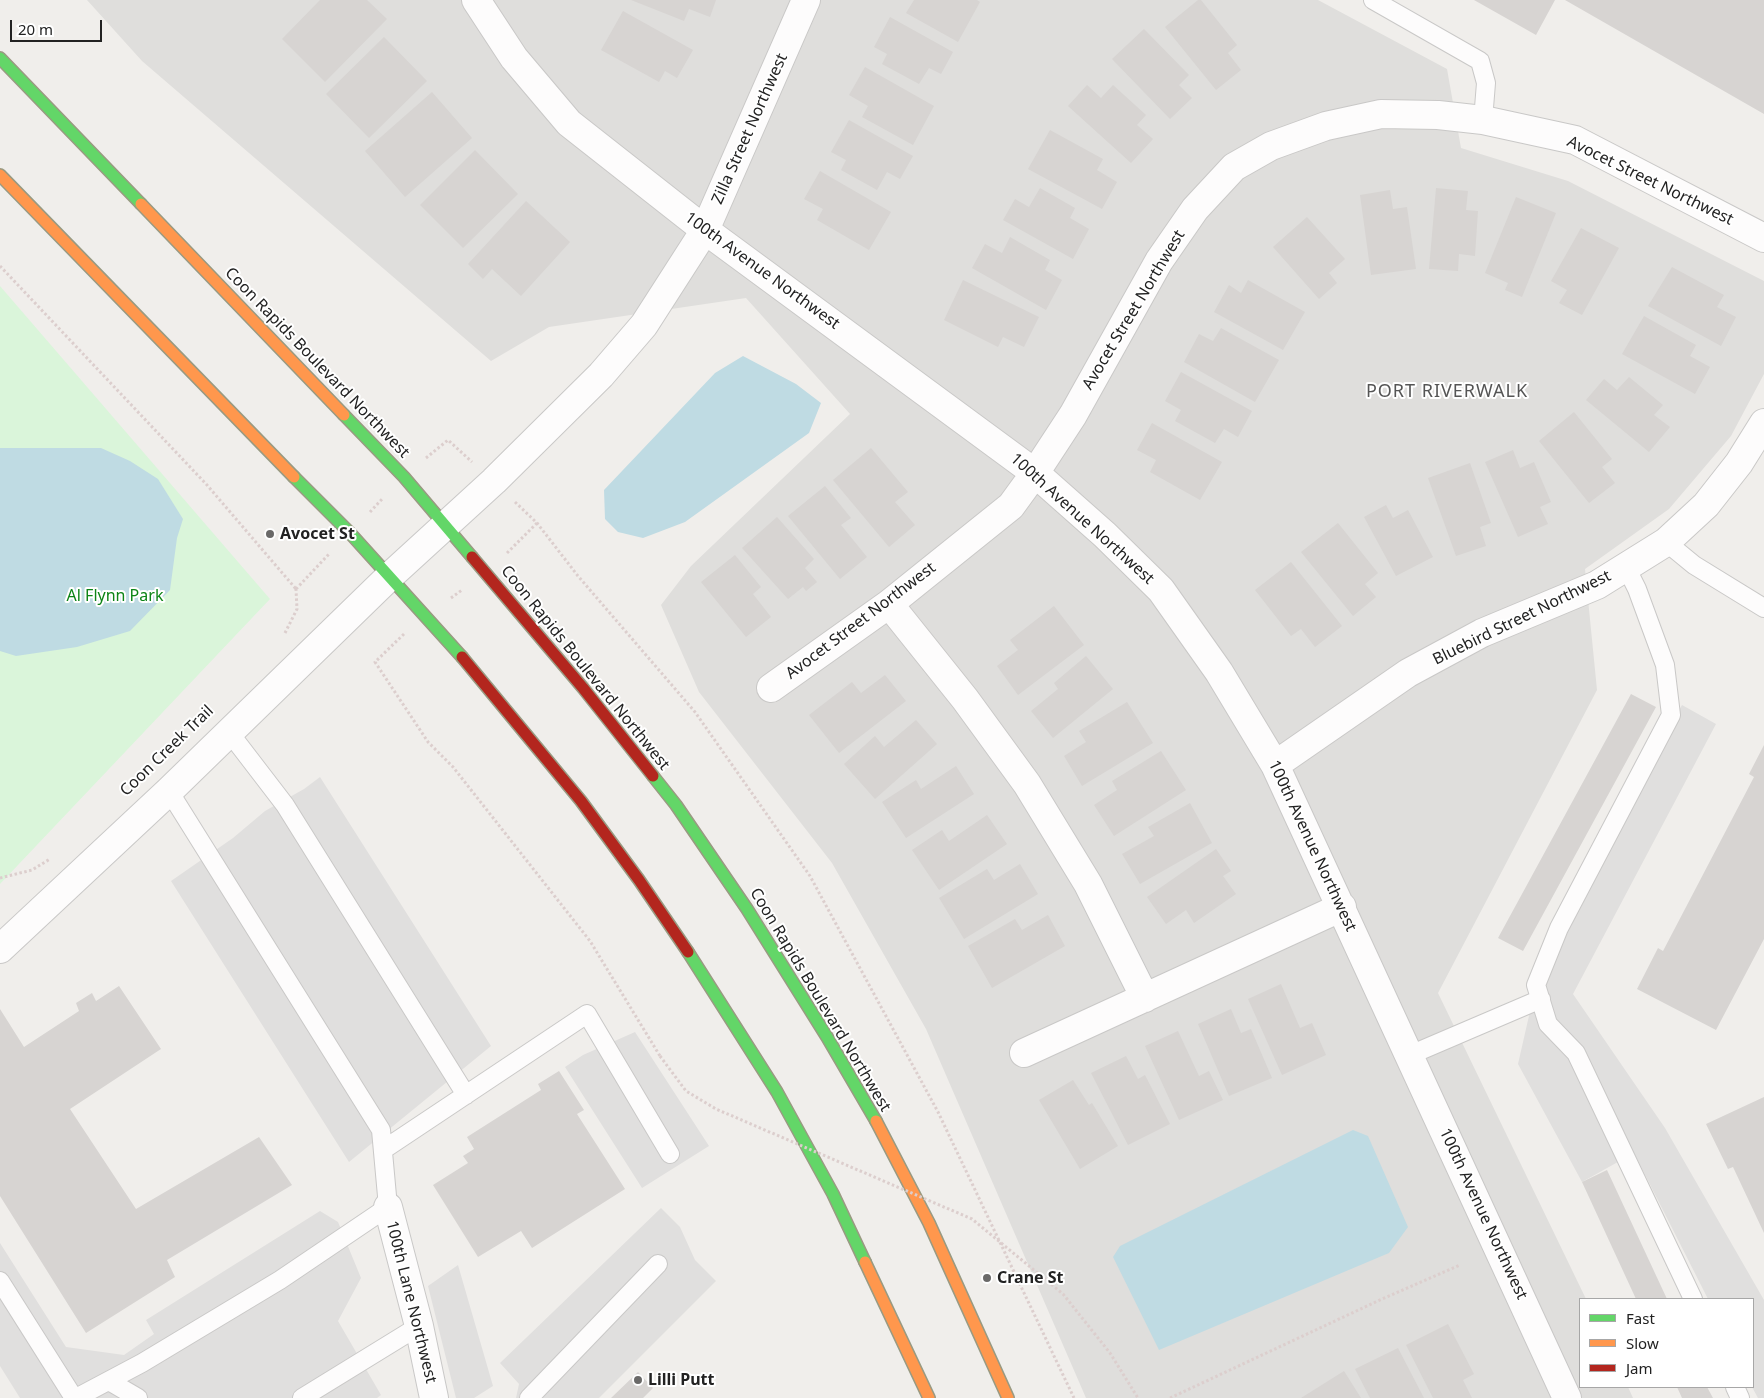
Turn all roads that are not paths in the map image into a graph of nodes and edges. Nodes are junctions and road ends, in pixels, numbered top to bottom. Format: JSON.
{"nodes":[{"id":1,"x":476,"y":0,"type":"edge"},
{"id":2,"x":806,"y":0,"type":"edge"},
{"id":3,"x":1373,"y":0,"type":"edge"},
{"id":4,"x":0,"y":58,"type":"edge"},
{"id":5,"x":1483,"y":120,"type":"junction"},
{"id":6,"x":0,"y":175,"type":"edge"},
{"id":7,"x":705,"y":230,"type":"junction"},
{"id":8,"x":1764,"y":238,"type":"edge"},
{"id":9,"x":1764,"y":423,"type":"edge"},
{"id":10,"x":1036,"y":473,"type":"junction"},
{"id":11,"x":446,"y":526,"type":"junction"},
{"id":12,"x":1666,"y":542,"type":"junction"},
{"id":13,"x":1626,"y":566,"type":"junction"},
{"id":14,"x":389,"y":577,"type":"junction"},
{"id":15,"x":889,"y":604,"type":"junction"},
{"id":16,"x":1764,"y":608,"type":"edge"},
{"id":17,"x":771,"y":688,"type":"dead end"},
{"id":18,"x":229,"y":732,"type":"junction"},
{"id":19,"x":1275,"y":765,"type":"junction"},
{"id":20,"x":169,"y":791,"type":"junction"},
{"id":21,"x":1342,"y":908,"type":"junction"},
{"id":22,"x":0,"y":949,"type":"edge"},
{"id":23,"x":1145,"y":998,"type":"junction"},
{"id":24,"x":1540,"y":999,"type":"junction"},
{"id":25,"x":1024,"y":1053,"type":"dead end"},
{"id":26,"x":1410,"y":1055,"type":"junction"},
{"id":27,"x":466,"y":1095,"type":"junction"},
{"id":28,"x":383,"y":1150,"type":"junction"},
{"id":29,"x":670,"y":1154,"type":"dead end"},
{"id":30,"x":388,"y":1207,"type":"junction"},
{"id":31,"x":658,"y":1264,"type":"dead end"},
{"id":32,"x":0,"y":1281,"type":"edge"},
{"id":33,"x":1693,"y":1298,"type":"edge"},
{"id":34,"x":419,"y":1326,"type":"junction"},
{"id":35,"x":109,"y":1381,"type":"junction"},
{"id":36,"x":75,"y":1398,"type":"edge"},
{"id":37,"x":138,"y":1398,"type":"edge"},
{"id":38,"x":302,"y":1398,"type":"edge"},
{"id":39,"x":434,"y":1398,"type":"edge"},
{"id":40,"x":528,"y":1398,"type":"edge"},
{"id":41,"x":929,"y":1398,"type":"edge"},
{"id":42,"x":1008,"y":1398,"type":"edge"},
{"id":43,"x":1566,"y":1398,"type":"edge"}],
"edges":[{"from":1,"to":7,"type":"street","name":"100th Avenue Northwest"},
{"from":2,"to":7,"type":"street","name":"Zilla Street Northwest"},
{"from":3,"to":5,"type":"lane"},
{"from":4,"to":11,"type":"main road","name":"Coon Rapids Boulevard Northwest"},
{"from":5,"to":8,"type":"street","name":"Avocet Street Northwest"},
{"from":5,"to":10,"type":"street","name":"Avocet Street Northwest"},
{"from":6,"to":14,"type":"main road"},
{"from":7,"to":10,"type":"street","name":"100th Avenue Northwest"},
{"from":7,"to":11,"type":"street","name":"Zilla Street Northwest"},
{"from":9,"to":12,"type":"street","name":"Bluebird Street Northwest"},
{"from":10,"to":15,"type":"street","name":"Avocet Street Northwest"},
{"from":10,"to":19,"type":"street","name":"100th Avenue Northwest"},
{"from":11,"to":14,"type":"street"},
{"from":11,"to":42,"type":"main road","name":"Coon Rapids Boulevard Northwest"},
{"from":12,"to":13,"type":"street","name":"Bluebird Street Northwest"},
{"from":12,"to":16,"type":"lane"},
{"from":13,"to":19,"type":"street","name":"Bluebird Street Northwest"},
{"from":13,"to":24,"type":"lane"},
{"from":14,"to":18,"type":"street"},
{"from":14,"to":41,"type":"main road"},
{"from":15,"to":17,"type":"street","name":"Avocet Street Northwest"},
{"from":15,"to":23,"type":"street"},
{"from":18,"to":20,"type":"street"},
{"from":18,"to":27,"type":"lane"},
{"from":19,"to":21,"type":"street","name":"100th Avenue Northwest"},
{"from":20,"to":22,"type":"street"},
{"from":20,"to":28,"type":"lane"},
{"from":21,"to":23,"type":"street"},
{"from":21,"to":26,"type":"street","name":"100th Avenue Northwest"},
{"from":23,"to":25,"type":"street"},
{"from":24,"to":26,"type":"lane"},
{"from":24,"to":33,"type":"lane"},
{"from":26,"to":43,"type":"street","name":"100th Avenue Northwest"},
{"from":27,"to":28,"type":"lane"},
{"from":27,"to":29,"type":"lane"},
{"from":28,"to":30,"type":"lane"},
{"from":30,"to":34,"type":"street","name":"100th Lane Northwest"},
{"from":30,"to":35,"type":"lane"},
{"from":31,"to":40,"type":"lane"},
{"from":32,"to":36,"type":"lane"},
{"from":34,"to":38,"type":"lane"},
{"from":34,"to":39,"type":"street","name":"100th Lane Northwest"},
{"from":35,"to":36,"type":"lane"},
{"from":35,"to":37,"type":"lane"}]}
